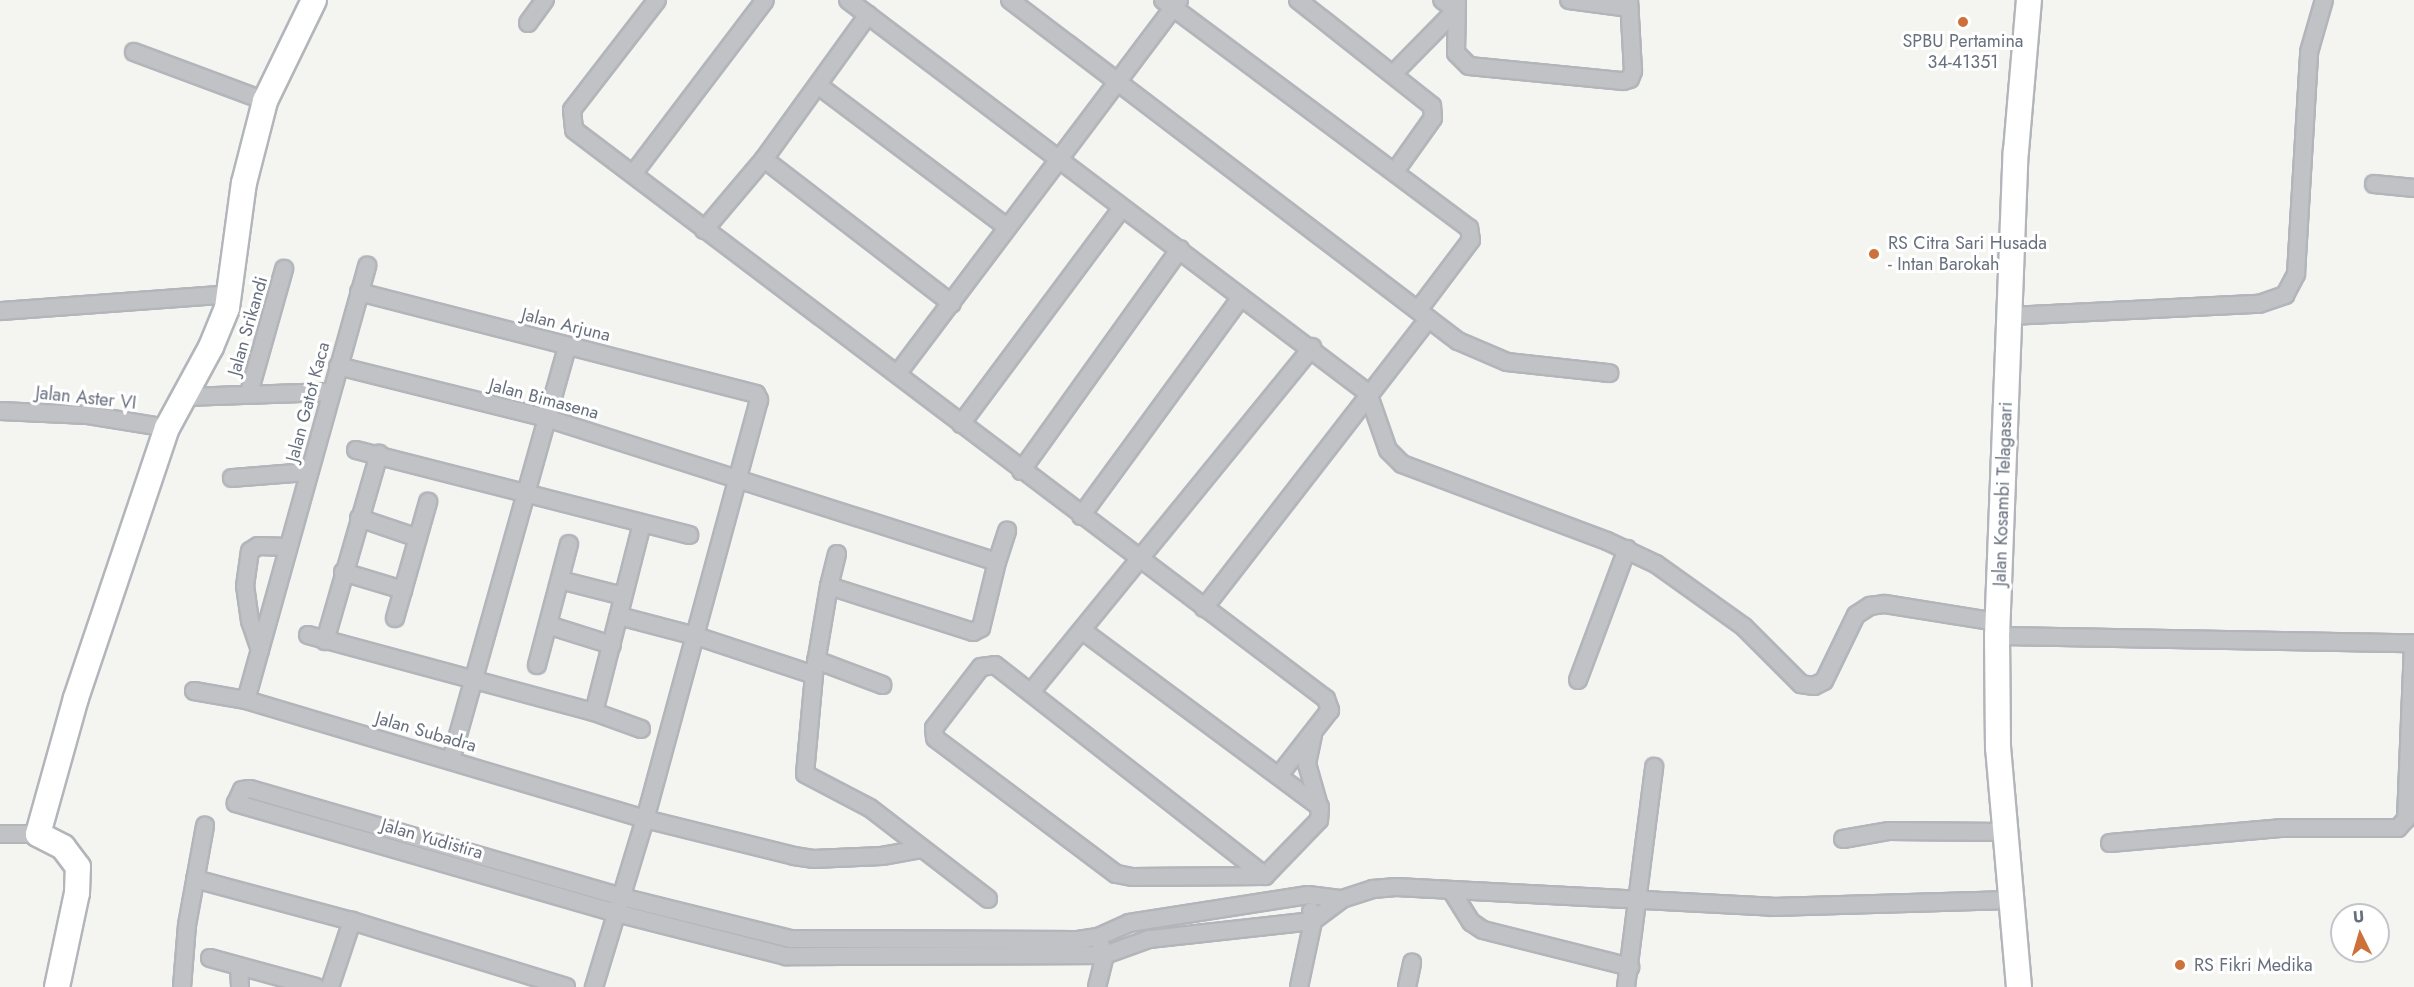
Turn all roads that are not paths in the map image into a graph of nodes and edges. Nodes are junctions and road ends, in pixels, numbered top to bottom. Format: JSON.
{"nodes":[{"id":1,"x":314,"y":0,"type":"edge"},
{"id":2,"x":545,"y":0,"type":"edge"},
{"id":3,"x":657,"y":0,"type":"edge"},
{"id":4,"x":765,"y":0,"type":"edge"},
{"id":5,"x":848,"y":0,"type":"edge"},
{"id":6,"x":1010,"y":0,"type":"edge"},
{"id":7,"x":1298,"y":0,"type":"edge"},
{"id":8,"x":1442,"y":0,"type":"edge"},
{"id":9,"x":1569,"y":0,"type":"edge"},
{"id":10,"x":2029,"y":0,"type":"edge"},
{"id":11,"x":2324,"y":0,"type":"edge"},
{"id":12,"x":1172,"y":3,"type":"edge"},
{"id":13,"x":1629,"y":4,"type":"edge"},
{"id":14,"x":1457,"y":5,"type":"edge"},
{"id":15,"x":868,"y":15,"type":"junction"},
{"id":16,"x":528,"y":23,"type":"dead end"},
{"id":17,"x":134,"y":51,"type":"dead end"},
{"id":18,"x":1393,"y":74,"type":"junction"},
{"id":19,"x":1116,"y":81,"type":"junction"},
{"id":20,"x":819,"y":86,"type":"junction"},
{"id":21,"x":265,"y":101,"type":"junction"},
{"id":22,"x":764,"y":159,"type":"junction"},
{"id":23,"x":1056,"y":160,"type":"junction"},
{"id":24,"x":1396,"y":170,"type":"junction"},
{"id":25,"x":633,"y":174,"type":"junction"},
{"id":26,"x":2374,"y":184,"type":"dead end"},
{"id":27,"x":2414,"y":188,"type":"edge"},
{"id":28,"x":1122,"y":208,"type":"junction"},
{"id":29,"x":1007,"y":227,"type":"junction"},
{"id":30,"x":704,"y":230,"type":"junction"},
{"id":31,"x":1180,"y":249,"type":"junction"},
{"id":32,"x":367,"y":266,"type":"dead end"},
{"id":33,"x":284,"y":269,"type":"dead end"},
{"id":34,"x":359,"y":292,"type":"junction"},
{"id":35,"x":231,"y":294,"type":"junction"},
{"id":36,"x":1241,"y":297,"type":"junction"},
{"id":37,"x":952,"y":304,"type":"junction"},
{"id":38,"x":0,"y":311,"type":"edge"},
{"id":39,"x":1424,"y":314,"type":"junction"},
{"id":40,"x":2010,"y":316,"type":"junction"},
{"id":41,"x":567,"y":346,"type":"junction"},
{"id":42,"x":1312,"y":347,"type":"junction"},
{"id":43,"x":338,"y":366,"type":"junction"},
{"id":44,"x":898,"y":373,"type":"junction"},
{"id":45,"x":1610,"y":373,"type":"dead end"},
{"id":46,"x":331,"y":392,"type":"junction"},
{"id":47,"x":249,"y":393,"type":"junction"},
{"id":48,"x":1368,"y":393,"type":"junction"},
{"id":49,"x":185,"y":397,"type":"junction"},
{"id":50,"x":0,"y":411,"type":"edge"},
{"id":51,"x":546,"y":418,"type":"junction"},
{"id":52,"x":961,"y":424,"type":"junction"},
{"id":53,"x":167,"y":428,"type":"junction"},
{"id":54,"x":356,"y":450,"type":"dead end"},
{"id":55,"x":380,"y":454,"type":"junction"},
{"id":56,"x":1022,"y":471,"type":"junction"},
{"id":57,"x":309,"y":472,"type":"junction"},
{"id":58,"x":737,"y":477,"type":"junction"},
{"id":59,"x":232,"y":478,"type":"dead end"},
{"id":60,"x":525,"y":493,"type":"junction"},
{"id":61,"x":428,"y":502,"type":"dead end"},
{"id":62,"x":1081,"y":516,"type":"junction"},
{"id":63,"x":359,"y":518,"type":"junction"},
{"id":64,"x":642,"y":524,"type":"junction"},
{"id":65,"x":1007,"y":531,"type":"dead end"},
{"id":66,"x":688,"y":535,"type":"dead end"},
{"id":67,"x":418,"y":538,"type":"junction"},
{"id":68,"x":569,"y":544,"type":"dead end"},
{"id":69,"x":288,"y":548,"type":"junction"},
{"id":70,"x":1627,"y":549,"type":"junction"},
{"id":71,"x":837,"y":554,"type":"dead end"},
{"id":72,"x":1141,"y":560,"type":"junction"},
{"id":73,"x":997,"y":562,"type":"junction"},
{"id":74,"x":343,"y":572,"type":"junction"},
{"id":75,"x":560,"y":580,"type":"junction"},
{"id":76,"x":830,"y":586,"type":"junction"},
{"id":77,"x":403,"y":590,"type":"junction"},
{"id":78,"x":623,"y":596,"type":"junction"},
{"id":79,"x":1204,"y":608,"type":"junction"},
{"id":80,"x":619,"y":616,"type":"junction"},
{"id":81,"x":395,"y":618,"type":"dead end"},
{"id":82,"x":548,"y":625,"type":"junction"},
{"id":83,"x":1997,"y":629,"type":"junction"},
{"id":84,"x":1083,"y":631,"type":"junction"},
{"id":85,"x":308,"y":635,"type":"dead end"},
{"id":86,"x":696,"y":636,"type":"junction"},
{"id":87,"x":325,"y":641,"type":"junction"},
{"id":88,"x":2414,"y":643,"type":"edge"},
{"id":89,"x":612,"y":645,"type":"junction"},
{"id":90,"x":260,"y":651,"type":"junction"},
{"id":91,"x":537,"y":665,"type":"dead end"},
{"id":92,"x":815,"y":668,"type":"junction"},
{"id":93,"x":1578,"y":680,"type":"dead end"},
{"id":94,"x":473,"y":681,"type":"junction"},
{"id":95,"x":882,"y":686,"type":"dead end"},
{"id":96,"x":194,"y":691,"type":"dead end"},
{"id":97,"x":1031,"y":692,"type":"junction"},
{"id":98,"x":246,"y":700,"type":"junction"},
{"id":99,"x":594,"y":712,"type":"junction"},
{"id":100,"x":640,"y":729,"type":"dead end"},
{"id":101,"x":1313,"y":731,"type":"junction"},
{"id":102,"x":451,"y":760,"type":"junction"},
{"id":103,"x":1654,"y":767,"type":"dead end"},
{"id":104,"x":1280,"y":774,"type":"junction"},
{"id":105,"x":1320,"y":807,"type":"junction"},
{"id":106,"x":645,"y":819,"type":"junction"},
{"id":107,"x":205,"y":826,"type":"dead end"},
{"id":108,"x":2004,"y":832,"type":"junction"},
{"id":109,"x":0,"y":834,"type":"edge"},
{"id":110,"x":38,"y":834,"type":"junction"},
{"id":111,"x":1843,"y":839,"type":"dead end"},
{"id":112,"x":2110,"y":843,"type":"dead end"},
{"id":113,"x":920,"y":849,"type":"junction"},
{"id":114,"x":1265,"y":876,"type":"junction"},
{"id":115,"x":195,"y":879,"type":"junction"},
{"id":116,"x":1451,"y":890,"type":"junction"},
{"id":117,"x":1308,"y":895,"type":"junction"},
{"id":118,"x":621,"y":897,"type":"junction"},
{"id":119,"x":988,"y":899,"type":"dead end"},
{"id":120,"x":1342,"y":899,"type":"junction"},
{"id":121,"x":1639,"y":899,"type":"junction"},
{"id":122,"x":2012,"y":900,"type":"junction"},
{"id":123,"x":616,"y":913,"type":"junction"},
{"id":124,"x":352,"y":921,"type":"junction"},
{"id":125,"x":1313,"y":921,"type":"junction"},
{"id":126,"x":1103,"y":935,"type":"junction"},
{"id":127,"x":1105,"y":956,"type":"junction"},
{"id":128,"x":210,"y":958,"type":"dead end"},
{"id":129,"x":1412,"y":963,"type":"dead end"},
{"id":130,"x":239,"y":967,"type":"junction"},
{"id":131,"x":1630,"y":967,"type":"junction"},
{"id":132,"x":536,"y":982,"type":"edge"},
{"id":133,"x":57,"y":987,"type":"edge"},
{"id":134,"x":182,"y":987,"type":"edge"},
{"id":135,"x":240,"y":987,"type":"edge"},
{"id":136,"x":316,"y":987,"type":"edge"},
{"id":137,"x":330,"y":987,"type":"edge"},
{"id":138,"x":566,"y":987,"type":"edge"},
{"id":139,"x":594,"y":987,"type":"edge"},
{"id":140,"x":1097,"y":987,"type":"edge"},
{"id":141,"x":1299,"y":987,"type":"edge"},
{"id":142,"x":1407,"y":987,"type":"edge"},
{"id":143,"x":1626,"y":987,"type":"edge"},
{"id":144,"x":2019,"y":987,"type":"edge"}],
"edges":[{"from":1,"to":21,"type":"street"},
{"from":2,"to":16,"type":"street"},
{"from":3,"to":25,"type":"street"},
{"from":4,"to":25,"type":"street"},
{"from":5,"to":15,"type":"street"},
{"from":6,"to":19,"type":"street"},
{"from":7,"to":18,"type":"street"},
{"from":8,"to":14,"type":"street"},
{"from":9,"to":13,"type":"street"},
{"from":10,"to":40,"type":"street","name":"Jalan Kosambi Telagasari"},
{"from":11,"to":40,"type":"street"},
{"from":12,"to":19,"type":"street"},
{"from":12,"to":24,"type":"street"},
{"from":13,"to":14,"type":"street"},
{"from":14,"to":18,"type":"street"},
{"from":15,"to":20,"type":"street"},
{"from":15,"to":23,"type":"street"},
{"from":17,"to":21,"type":"street"},
{"from":18,"to":24,"type":"street"},
{"from":19,"to":23,"type":"street"},
{"from":19,"to":39,"type":"street"},
{"from":20,"to":22,"type":"street"},
{"from":20,"to":29,"type":"street"},
{"from":21,"to":35,"type":"street"},
{"from":22,"to":30,"type":"street"},
{"from":22,"to":37,"type":"street"},
{"from":23,"to":28,"type":"street"},
{"from":23,"to":29,"type":"street"},
{"from":24,"to":39,"type":"street"},
{"from":25,"to":30,"type":"street"},
{"from":26,"to":27,"type":"street"},
{"from":28,"to":31,"type":"street"},
{"from":28,"to":52,"type":"street"},
{"from":29,"to":37,"type":"street"},
{"from":30,"to":44,"type":"street"},
{"from":31,"to":36,"type":"street"},
{"from":31,"to":56,"type":"street"},
{"from":32,"to":34,"type":"street","name":"Jalan Gatot Kaca"},
{"from":33,"to":47,"type":"street","name":"Jalan Srikandi"},
{"from":34,"to":41,"type":"street","name":"Jalan Arjuna"},
{"from":34,"to":43,"type":"street","name":"Jalan Gatot Kaca"},
{"from":35,"to":38,"type":"street"},
{"from":35,"to":49,"type":"street"},
{"from":36,"to":42,"type":"street"},
{"from":36,"to":62,"type":"street"},
{"from":37,"to":44,"type":"street"},
{"from":39,"to":45,"type":"street"},
{"from":39,"to":48,"type":"street"},
{"from":40,"to":83,"type":"street","name":"Jalan Kosambi Telagasari"},
{"from":41,"to":51,"type":"street"},
{"from":41,"to":58,"type":"street","name":"Jalan Arjuna"},
{"from":42,"to":48,"type":"street"},
{"from":42,"to":72,"type":"street"},
{"from":43,"to":46,"type":"street","name":"Jalan Gatot Kaca"},
{"from":43,"to":51,"type":"street","name":"Jalan Bimasena"},
{"from":44,"to":52,"type":"street"},
{"from":46,"to":47,"type":"street"},
{"from":46,"to":57,"type":"street","name":"Jalan Gatot Kaca"},
{"from":47,"to":49,"type":"street"},
{"from":48,"to":70,"type":"street"},
{"from":48,"to":79,"type":"street"},
{"from":49,"to":53,"type":"street"},
{"from":50,"to":53,"type":"street","name":"Jalan Aster VI"},
{"from":51,"to":58,"type":"street","name":"Jalan Bimasena"},
{"from":51,"to":60,"type":"street"},
{"from":52,"to":56,"type":"street"},
{"from":53,"to":110,"type":"street"},
{"from":54,"to":55,"type":"street"},
{"from":55,"to":60,"type":"street"},
{"from":55,"to":63,"type":"street"},
{"from":56,"to":62,"type":"street"},
{"from":57,"to":59,"type":"street"},
{"from":57,"to":69,"type":"street","name":"Jalan Gatot Kaca"},
{"from":58,"to":73,"type":"street","name":"Jalan Bimasena"},
{"from":58,"to":86,"type":"street"},
{"from":60,"to":64,"type":"street"},
{"from":60,"to":94,"type":"street"},
{"from":61,"to":67,"type":"street"},
{"from":62,"to":72,"type":"street"},
{"from":63,"to":67,"type":"street"},
{"from":63,"to":74,"type":"street"},
{"from":64,"to":66,"type":"street"},
{"from":64,"to":78,"type":"street"},
{"from":65,"to":73,"type":"street"},
{"from":67,"to":77,"type":"street"},
{"from":68,"to":75,"type":"street"},
{"from":69,"to":90,"type":"street","name":"Jalan Gatot Kaca"},
{"from":69,"to":90,"type":"street","name":"Jalan Gatot Kaca"},
{"from":70,"to":83,"type":"street"},
{"from":70,"to":93,"type":"street"},
{"from":71,"to":76,"type":"street"},
{"from":72,"to":79,"type":"street"},
{"from":72,"to":84,"type":"street"},
{"from":73,"to":76,"type":"street"},
{"from":74,"to":77,"type":"street"},
{"from":74,"to":87,"type":"street"},
{"from":75,"to":78,"type":"street"},
{"from":75,"to":82,"type":"street"},
{"from":76,"to":92,"type":"street"},
{"from":77,"to":81,"type":"street"},
{"from":78,"to":80,"type":"street"},
{"from":79,"to":101,"type":"street"},
{"from":80,"to":86,"type":"street"},
{"from":80,"to":89,"type":"street"},
{"from":82,"to":89,"type":"street"},
{"from":82,"to":91,"type":"street"},
{"from":83,"to":88,"type":"street"},
{"from":83,"to":108,"type":"street","name":"Jalan Kosambi Telagasari"},
{"from":84,"to":97,"type":"street"},
{"from":84,"to":104,"type":"street"},
{"from":85,"to":87,"type":"street"},
{"from":86,"to":92,"type":"street"},
{"from":86,"to":106,"type":"street"},
{"from":87,"to":94,"type":"street"},
{"from":88,"to":112,"type":"street"},
{"from":89,"to":99,"type":"street"},
{"from":90,"to":98,"type":"street","name":"Jalan Gatot Kaca"},
{"from":92,"to":95,"type":"street"},
{"from":92,"to":113,"type":"street"},
{"from":94,"to":99,"type":"street"},
{"from":94,"to":102,"type":"street"},
{"from":96,"to":98,"type":"street","name":"Jalan Subadra"},
{"from":97,"to":114,"type":"street"},
{"from":97,"to":114,"type":"street"},
{"from":98,"to":102,"type":"street","name":"Jalan Subadra"},
{"from":99,"to":100,"type":"street"},
{"from":101,"to":104,"type":"street"},
{"from":101,"to":105,"type":"street"},
{"from":102,"to":106,"type":"street","name":"Jalan Subadra"},
{"from":103,"to":121,"type":"street"},
{"from":104,"to":105,"type":"street"},
{"from":105,"to":114,"type":"street"},
{"from":106,"to":113,"type":"street","name":"Jalan Subadra"},
{"from":106,"to":118,"type":"street"},
{"from":107,"to":115,"type":"street"},
{"from":108,"to":111,"type":"street"},
{"from":108,"to":122,"type":"street","name":"Jalan Kosambi Telagasari"},
{"from":109,"to":110,"type":"street"},
{"from":110,"to":133,"type":"street"},
{"from":113,"to":119,"type":"street"},
{"from":115,"to":124,"type":"street"},
{"from":115,"to":134,"type":"street"},
{"from":116,"to":120,"type":"street"},
{"from":116,"to":121,"type":"street"},
{"from":116,"to":131,"type":"street"},
{"from":117,"to":120,"type":"street"},
{"from":117,"to":125,"type":"street"},
{"from":117,"to":126,"type":"street"},
{"from":118,"to":123,"type":"street"},
{"from":118,"to":123,"type":"street","name":"Jalan Yudistira"},
{"from":118,"to":126,"type":"street","name":"Jalan Yudistira"},
{"from":120,"to":125,"type":"street"},
{"from":121,"to":122,"type":"street"},
{"from":121,"to":131,"type":"street"},
{"from":122,"to":144,"type":"street","name":"Jalan Kosambi Telagasari"},
{"from":123,"to":127,"type":"street","name":"Jalan Yudistira"},
{"from":123,"to":139,"type":"street"},
{"from":124,"to":132,"type":"street"},
{"from":124,"to":137,"type":"street"},
{"from":125,"to":127,"type":"street","name":"Jalan Yudistira"},
{"from":125,"to":141,"type":"street"},
{"from":126,"to":127,"type":"street"},
{"from":127,"to":140,"type":"street"},
{"from":128,"to":130,"type":"street"},
{"from":129,"to":142,"type":"street"},
{"from":130,"to":135,"type":"street"},
{"from":130,"to":136,"type":"street"},
{"from":131,"to":143,"type":"street"},
{"from":132,"to":138,"type":"street"}]}
